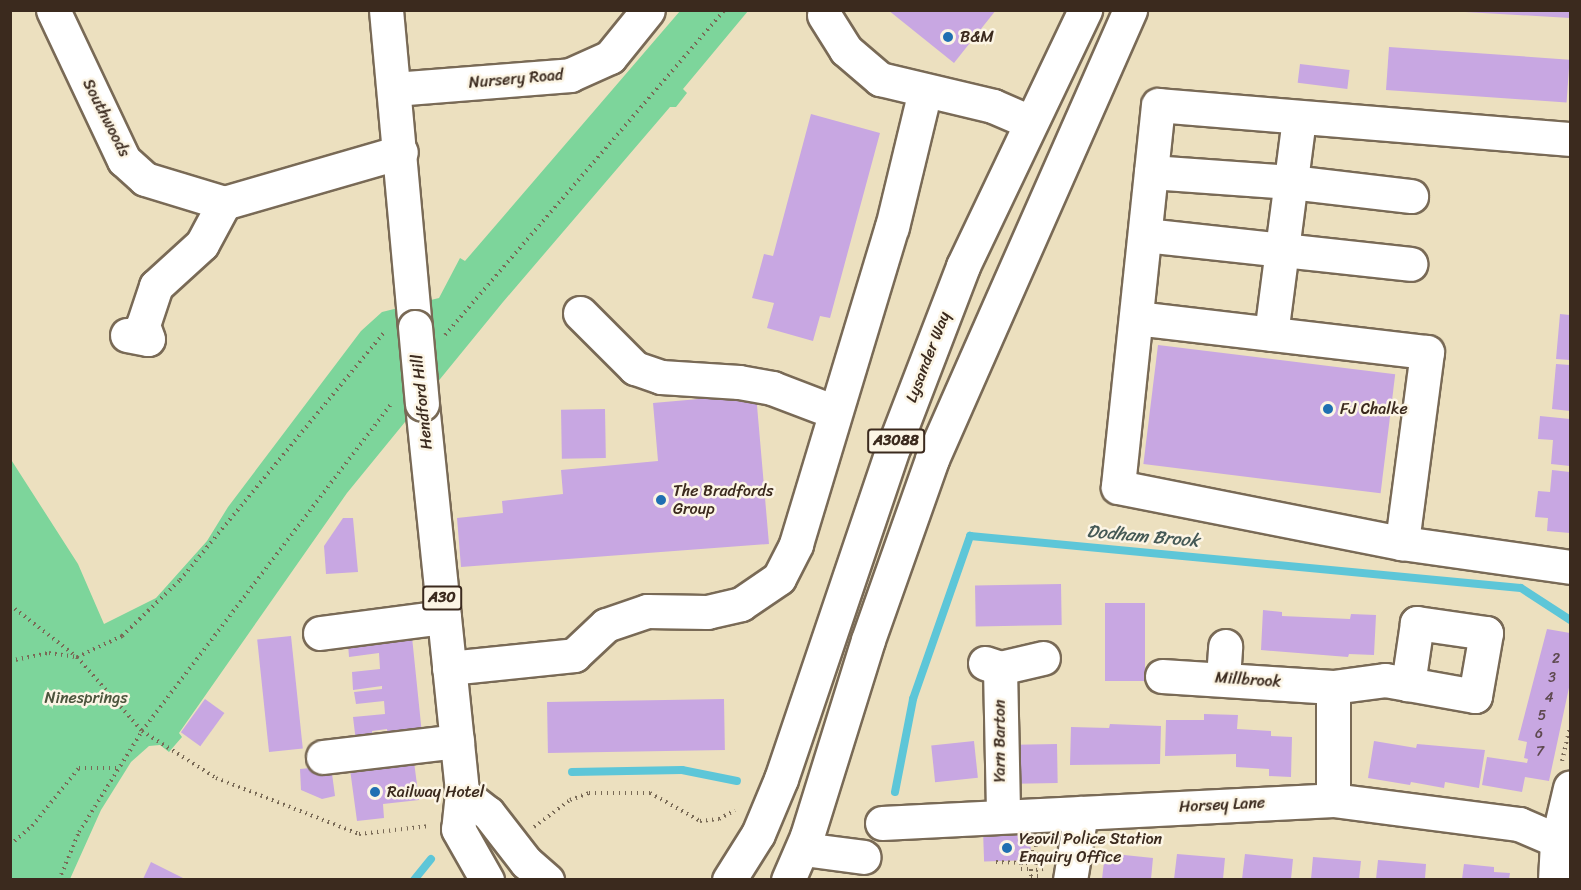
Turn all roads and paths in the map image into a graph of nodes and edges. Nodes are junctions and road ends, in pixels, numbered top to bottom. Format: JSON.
{"nodes":[{"id":1,"x":53,"y":10,"type":"edge"},
{"id":2,"x":386,"y":10,"type":"edge"},
{"id":3,"x":648,"y":10,"type":"edge"},
{"id":4,"x":725,"y":10,"type":"edge"},
{"id":5,"x":1085,"y":10,"type":"edge"},
{"id":6,"x":1130,"y":10,"type":"edge"},
{"id":7,"x":824,"y":15,"type":"dead end"},
{"id":8,"x":394,"y":89,"type":"junction"},
{"id":9,"x":925,"y":91,"type":"junction"},
{"id":10,"x":1299,"y":120,"type":"junction"},
{"id":11,"x":1030,"y":122,"type":"junction"},
{"id":12,"x":1570,"y":139,"type":"edge"},
{"id":13,"x":401,"y":152,"type":"junction"},
{"id":14,"x":1151,"y":172,"type":"junction"},
{"id":15,"x":1291,"y":182,"type":"junction"},
{"id":16,"x":1411,"y":196,"type":"dead end"},
{"id":17,"x":224,"y":203,"type":"junction"},
{"id":18,"x":1145,"y":235,"type":"junction"},
{"id":19,"x":1282,"y":250,"type":"junction"},
{"id":20,"x":1410,"y":264,"type":"dead end"},
{"id":21,"x":579,"y":313,"type":"dead end"},
{"id":22,"x":1136,"y":318,"type":"junction"},
{"id":23,"x":416,"y":330,"type":"junction"},
{"id":24,"x":1271,"y":334,"type":"junction"},
{"id":25,"x":127,"y":335,"type":"dead end"},
{"id":26,"x":408,"y":402,"type":"junction"},
{"id":27,"x":835,"y":412,"type":"junction"},
{"id":28,"x":1402,"y":543,"type":"junction"},
{"id":29,"x":1570,"y":567,"type":"edge"},
{"id":30,"x":10,"y":605,"type":"edge"},
{"id":31,"x":444,"y":617,"type":"junction"},
{"id":32,"x":320,"y":633,"type":"dead end"},
{"id":33,"x":77,"y":657,"type":"junction"},
{"id":34,"x":1044,"y":658,"type":"dead end"},
{"id":35,"x":10,"y":661,"type":"edge"},
{"id":36,"x":449,"y":668,"type":"junction"},
{"id":37,"x":1162,"y":676,"type":"dead end"},
{"id":38,"x":1396,"y":682,"type":"dead end"},
{"id":39,"x":1333,"y":687,"type":"junction"},
{"id":40,"x":142,"y":731,"type":"junction"},
{"id":41,"x":457,"y":741,"type":"junction"},
{"id":42,"x":323,"y":756,"type":"dead end"},
{"id":43,"x":119,"y":768,"type":"junction"},
{"id":44,"x":1570,"y":788,"type":"edge"},
{"id":45,"x":462,"y":793,"type":"junction"},
{"id":46,"x":1333,"y":800,"type":"junction"},
{"id":47,"x":740,"y":802,"type":"dead end"},
{"id":48,"x":1081,"y":813,"type":"junction"},
{"id":49,"x":1003,"y":814,"type":"junction"},
{"id":50,"x":882,"y":823,"type":"dead end"},
{"id":51,"x":436,"y":825,"type":"dead end"},
{"id":52,"x":1036,"y":842,"type":"dead end"},
{"id":53,"x":1043,"y":842,"type":"dead end"},
{"id":54,"x":510,"y":844,"type":"junction"},
{"id":55,"x":1564,"y":844,"type":"edge"},
{"id":56,"x":10,"y":845,"type":"edge"},
{"id":57,"x":809,"y":855,"type":"edge"},
{"id":58,"x":864,"y":856,"type":"dead end"},
{"id":59,"x":996,"y":862,"type":"dead end"},
{"id":60,"x":1032,"y":863,"type":"dead end"},
{"id":61,"x":1021,"y":864,"type":"junction"},
{"id":62,"x":1031,"y":869,"type":"dead end"},
{"id":63,"x":59,"y":879,"type":"edge"},
{"id":64,"x":487,"y":879,"type":"edge"},
{"id":65,"x":547,"y":879,"type":"edge"},
{"id":66,"x":729,"y":879,"type":"edge"},
{"id":67,"x":788,"y":879,"type":"edge"},
{"id":68,"x":1070,"y":879,"type":"edge"},
{"id":69,"x":1555,"y":879,"type":"edge"}],
"edges":[{"from":1,"to":17,"type":"main road","name":"Southwoods"},
{"from":2,"to":8,"type":"main road","name":"Hendford Hill","number":"A30"},
{"from":3,"to":8,"type":"main road","name":"Nursery Road"},
{"from":4,"to":23,"type":"path"},
{"from":5,"to":11,"type":"main road","name":"Lysander Way","number":"A3088"},
{"from":6,"to":57,"type":"main road","number":"A3088"},
{"from":7,"to":9,"type":"main road"},
{"from":8,"to":13,"type":"main road","name":"Hendford Hill","number":"A30"},
{"from":9,"to":11,"type":"main road"},
{"from":9,"to":27,"type":"main road"},
{"from":10,"to":12,"type":"main road"},
{"from":10,"to":14,"type":"main road"},
{"from":10,"to":15,"type":"main road"},
{"from":11,"to":66,"type":"main road","name":"Lysander Way","number":"A3088"},
{"from":13,"to":17,"type":"main road"},
{"from":13,"to":23,"type":"main road","name":"Hendford Hill","number":"A30"},
{"from":14,"to":15,"type":"main road"},
{"from":14,"to":18,"type":"main road"},
{"from":15,"to":16,"type":"main road"},
{"from":15,"to":19,"type":"main road"},
{"from":17,"to":25,"type":"main road"},
{"from":18,"to":19,"type":"main road"},
{"from":18,"to":22,"type":"main road"},
{"from":19,"to":20,"type":"main road"},
{"from":19,"to":24,"type":"main road"},
{"from":21,"to":27,"type":"main road"},
{"from":22,"to":24,"type":"main road"},
{"from":22,"to":28,"type":"main road"},
{"from":23,"to":26,"type":"main road","name":"Hendford Hill","number":"A30","bridge":true},
{"from":23,"to":33,"type":"path"},
{"from":24,"to":28,"type":"main road"},
{"from":26,"to":31,"type":"main road","name":"Hendford Hill","number":"A30"},
{"from":26,"to":40,"type":"path"},
{"from":27,"to":36,"type":"main road"},
{"from":28,"to":29,"type":"main road"},
{"from":30,"to":33,"type":"path"},
{"from":31,"to":32,"type":"main road"},
{"from":31,"to":36,"type":"main road","name":"Hendford Hill","number":"A30"},
{"from":33,"to":35,"type":"path"},
{"from":33,"to":40,"type":"path"},
{"from":34,"to":49,"type":"main road","name":"Yarn Barton"},
{"from":36,"to":41,"type":"main road","name":"Hendford Hill","number":"A30"},
{"from":37,"to":39,"type":"main road","name":"Millbrook"},
{"from":38,"to":39,"type":"main road","name":"Millbrook"},
{"from":39,"to":46,"type":"main road"},
{"from":40,"to":43,"type":"path"},
{"from":40,"to":51,"type":"path"},
{"from":41,"to":42,"type":"main road"},
{"from":41,"to":45,"type":"main road","name":"Hendford Hill","number":"A30"},
{"from":43,"to":56,"type":"path"},
{"from":43,"to":63,"type":"path"},
{"from":44,"to":55,"type":"main road"},
{"from":45,"to":54,"type":"main road"},
{"from":45,"to":64,"type":"main road","name":"Hendford Hill","number":"A30"},
{"from":46,"to":48,"type":"main road","name":"Horsey Lane"},
{"from":46,"to":55,"type":"main road","name":"Horsey Lane"},
{"from":47,"to":54,"type":"path"},
{"from":48,"to":49,"type":"main road","name":"Horsey Lane"},
{"from":48,"to":68,"type":"main road"},
{"from":49,"to":50,"type":"main road","name":"Horsey Lane"},
{"from":52,"to":53,"type":"path"},
{"from":54,"to":65,"type":"main road"},
{"from":55,"to":69,"type":"main road"},
{"from":57,"to":58,"type":"main road"},
{"from":57,"to":67,"type":"main road","number":"A3088"},
{"from":59,"to":61,"type":"path"},
{"from":60,"to":61,"type":"path"},
{"from":61,"to":62,"type":"path"}]}
